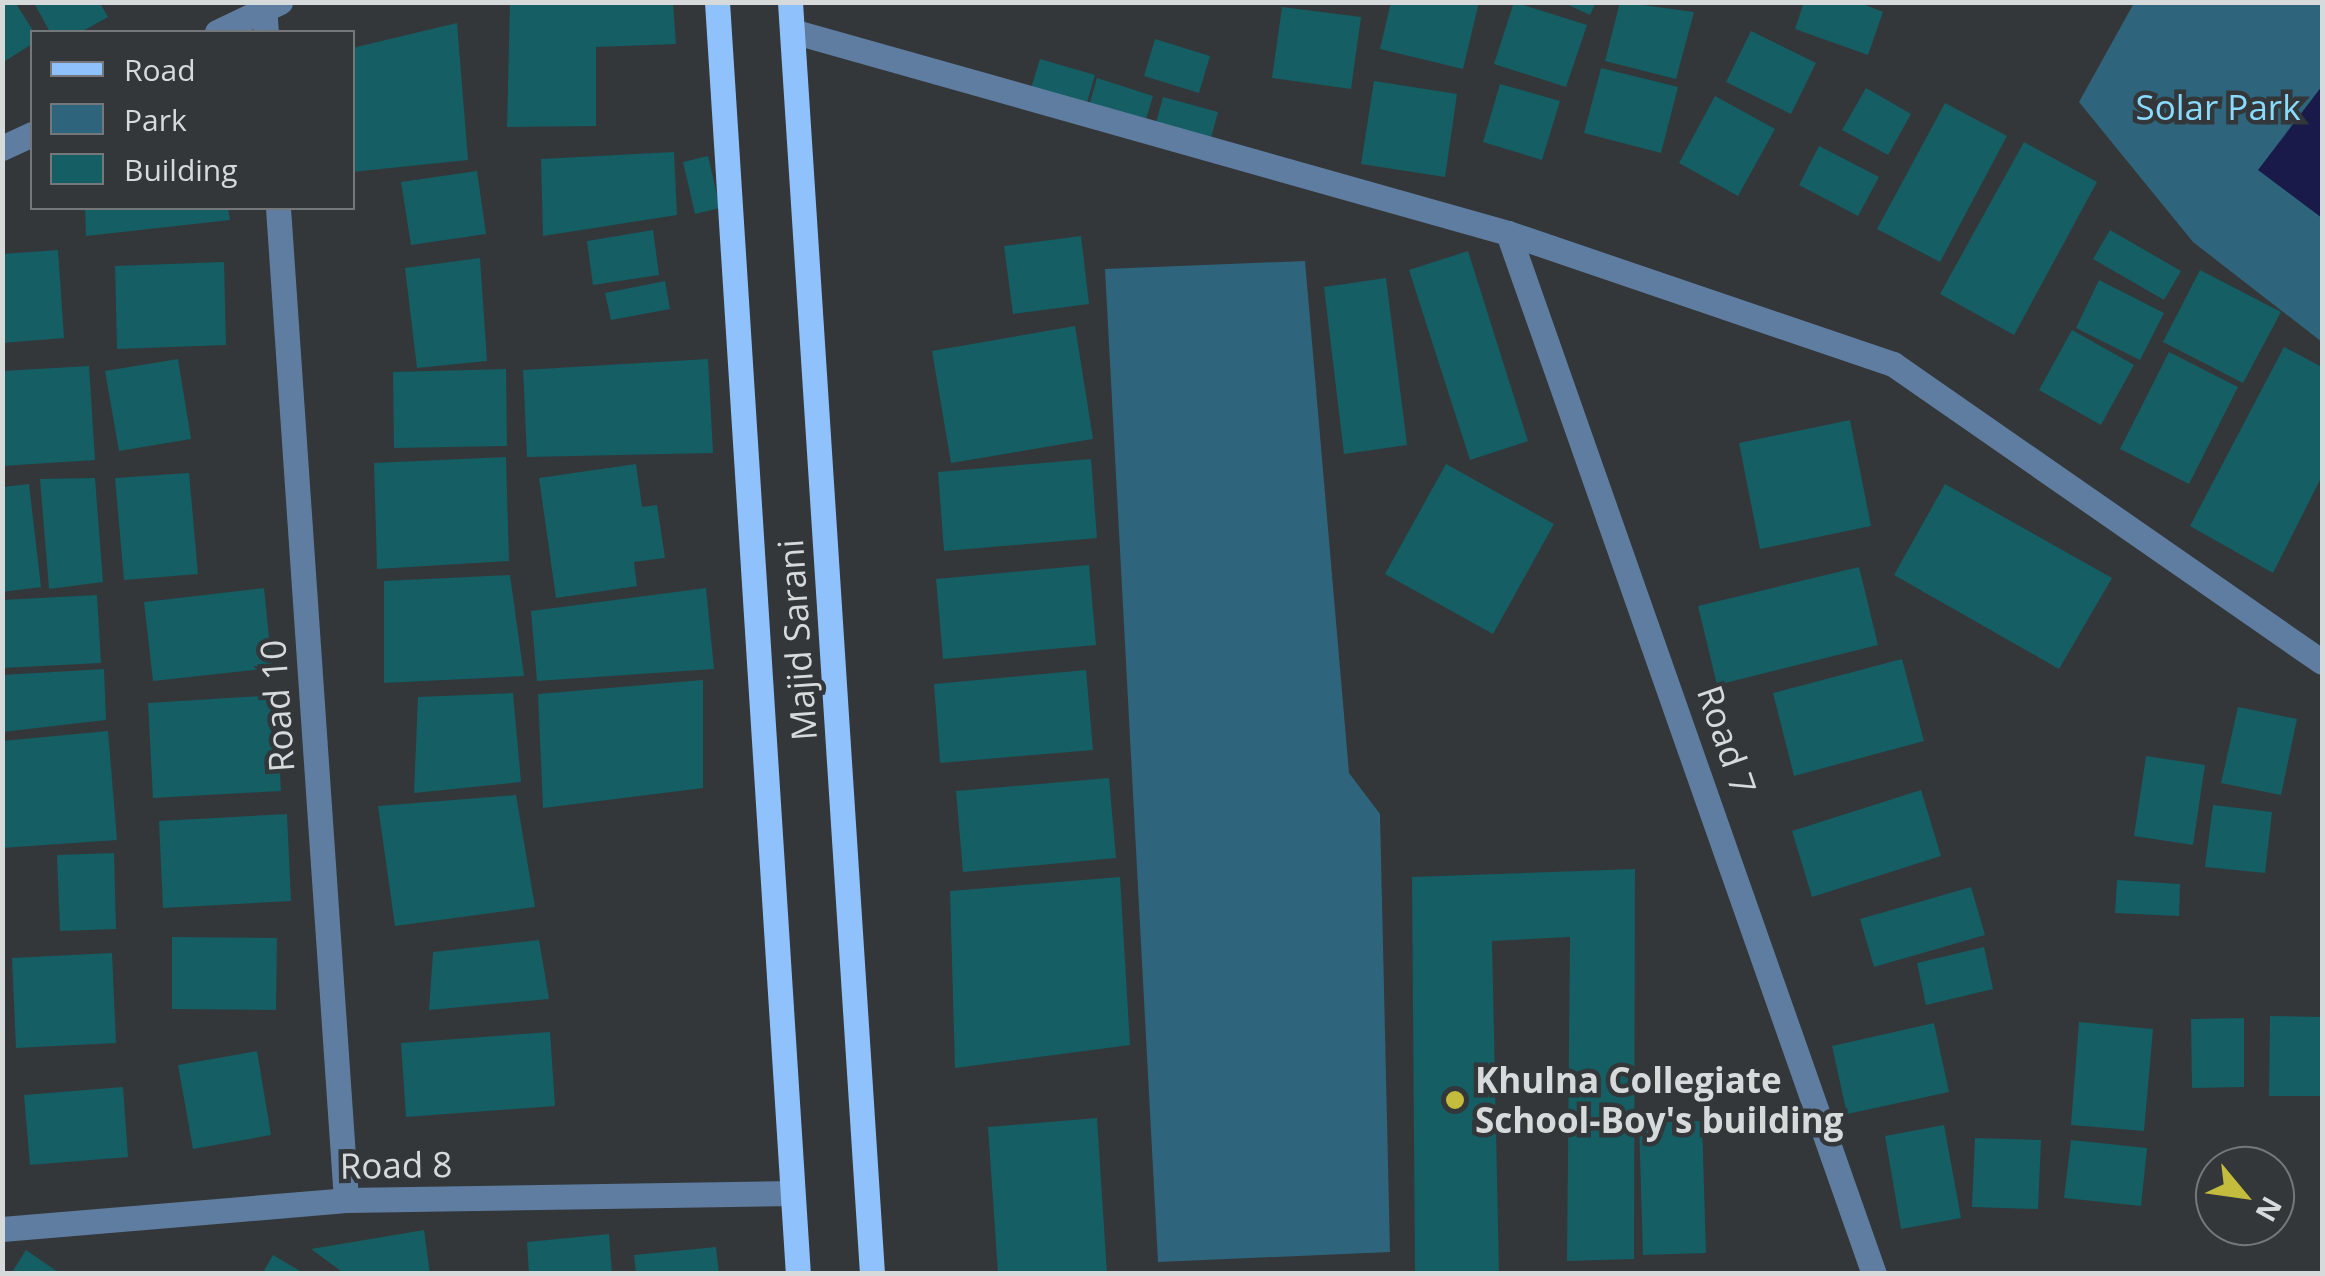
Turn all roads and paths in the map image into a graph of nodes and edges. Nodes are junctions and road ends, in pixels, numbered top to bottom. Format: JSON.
{"nodes":[{"id":1,"x":717,"y":2,"type":"edge"},
{"id":2,"x":790,"y":2,"type":"edge"},
{"id":3,"x":272,"y":4,"type":"edge"},
{"id":4,"x":221,"y":30,"type":"edge"},
{"id":5,"x":266,"y":30,"type":"edge"},
{"id":6,"x":792,"y":31,"type":"junction"},
{"id":7,"x":30,"y":135,"type":"edge"},
{"id":8,"x":2,"y":148,"type":"edge"},
{"id":9,"x":278,"y":210,"type":"edge"},
{"id":10,"x":1508,"y":232,"type":"junction"},
{"id":11,"x":2322,"y":662,"type":"edge"},
{"id":12,"x":792,"y":1194,"type":"junction"},
{"id":13,"x":346,"y":1200,"type":"junction"},
{"id":14,"x":2,"y":1229,"type":"edge"},
{"id":15,"x":798,"y":1274,"type":"edge"},
{"id":16,"x":872,"y":1274,"type":"edge"},
{"id":17,"x":1874,"y":1274,"type":"edge"}],
"edges":[{"from":1,"to":12,"type":"main road","name":"Majid Sarani"},
{"from":2,"to":6,"type":"main road","name":"Majid Sarani"},
{"from":3,"to":4,"type":"street"},
{"from":3,"to":5,"type":"street"},
{"from":6,"to":10,"type":"street"},
{"from":6,"to":16,"type":"main road","name":"Majid Sarani"},
{"from":7,"to":8,"type":"street"},
{"from":9,"to":13,"type":"street","name":"Road 10"},
{"from":10,"to":11,"type":"street"},
{"from":10,"to":17,"type":"street","name":"Road 7"},
{"from":12,"to":13,"type":"street","name":"Road 8"},
{"from":12,"to":15,"type":"main road","name":"Majid Sarani"},
{"from":13,"to":14,"type":"street","name":"Road 8"}]}
